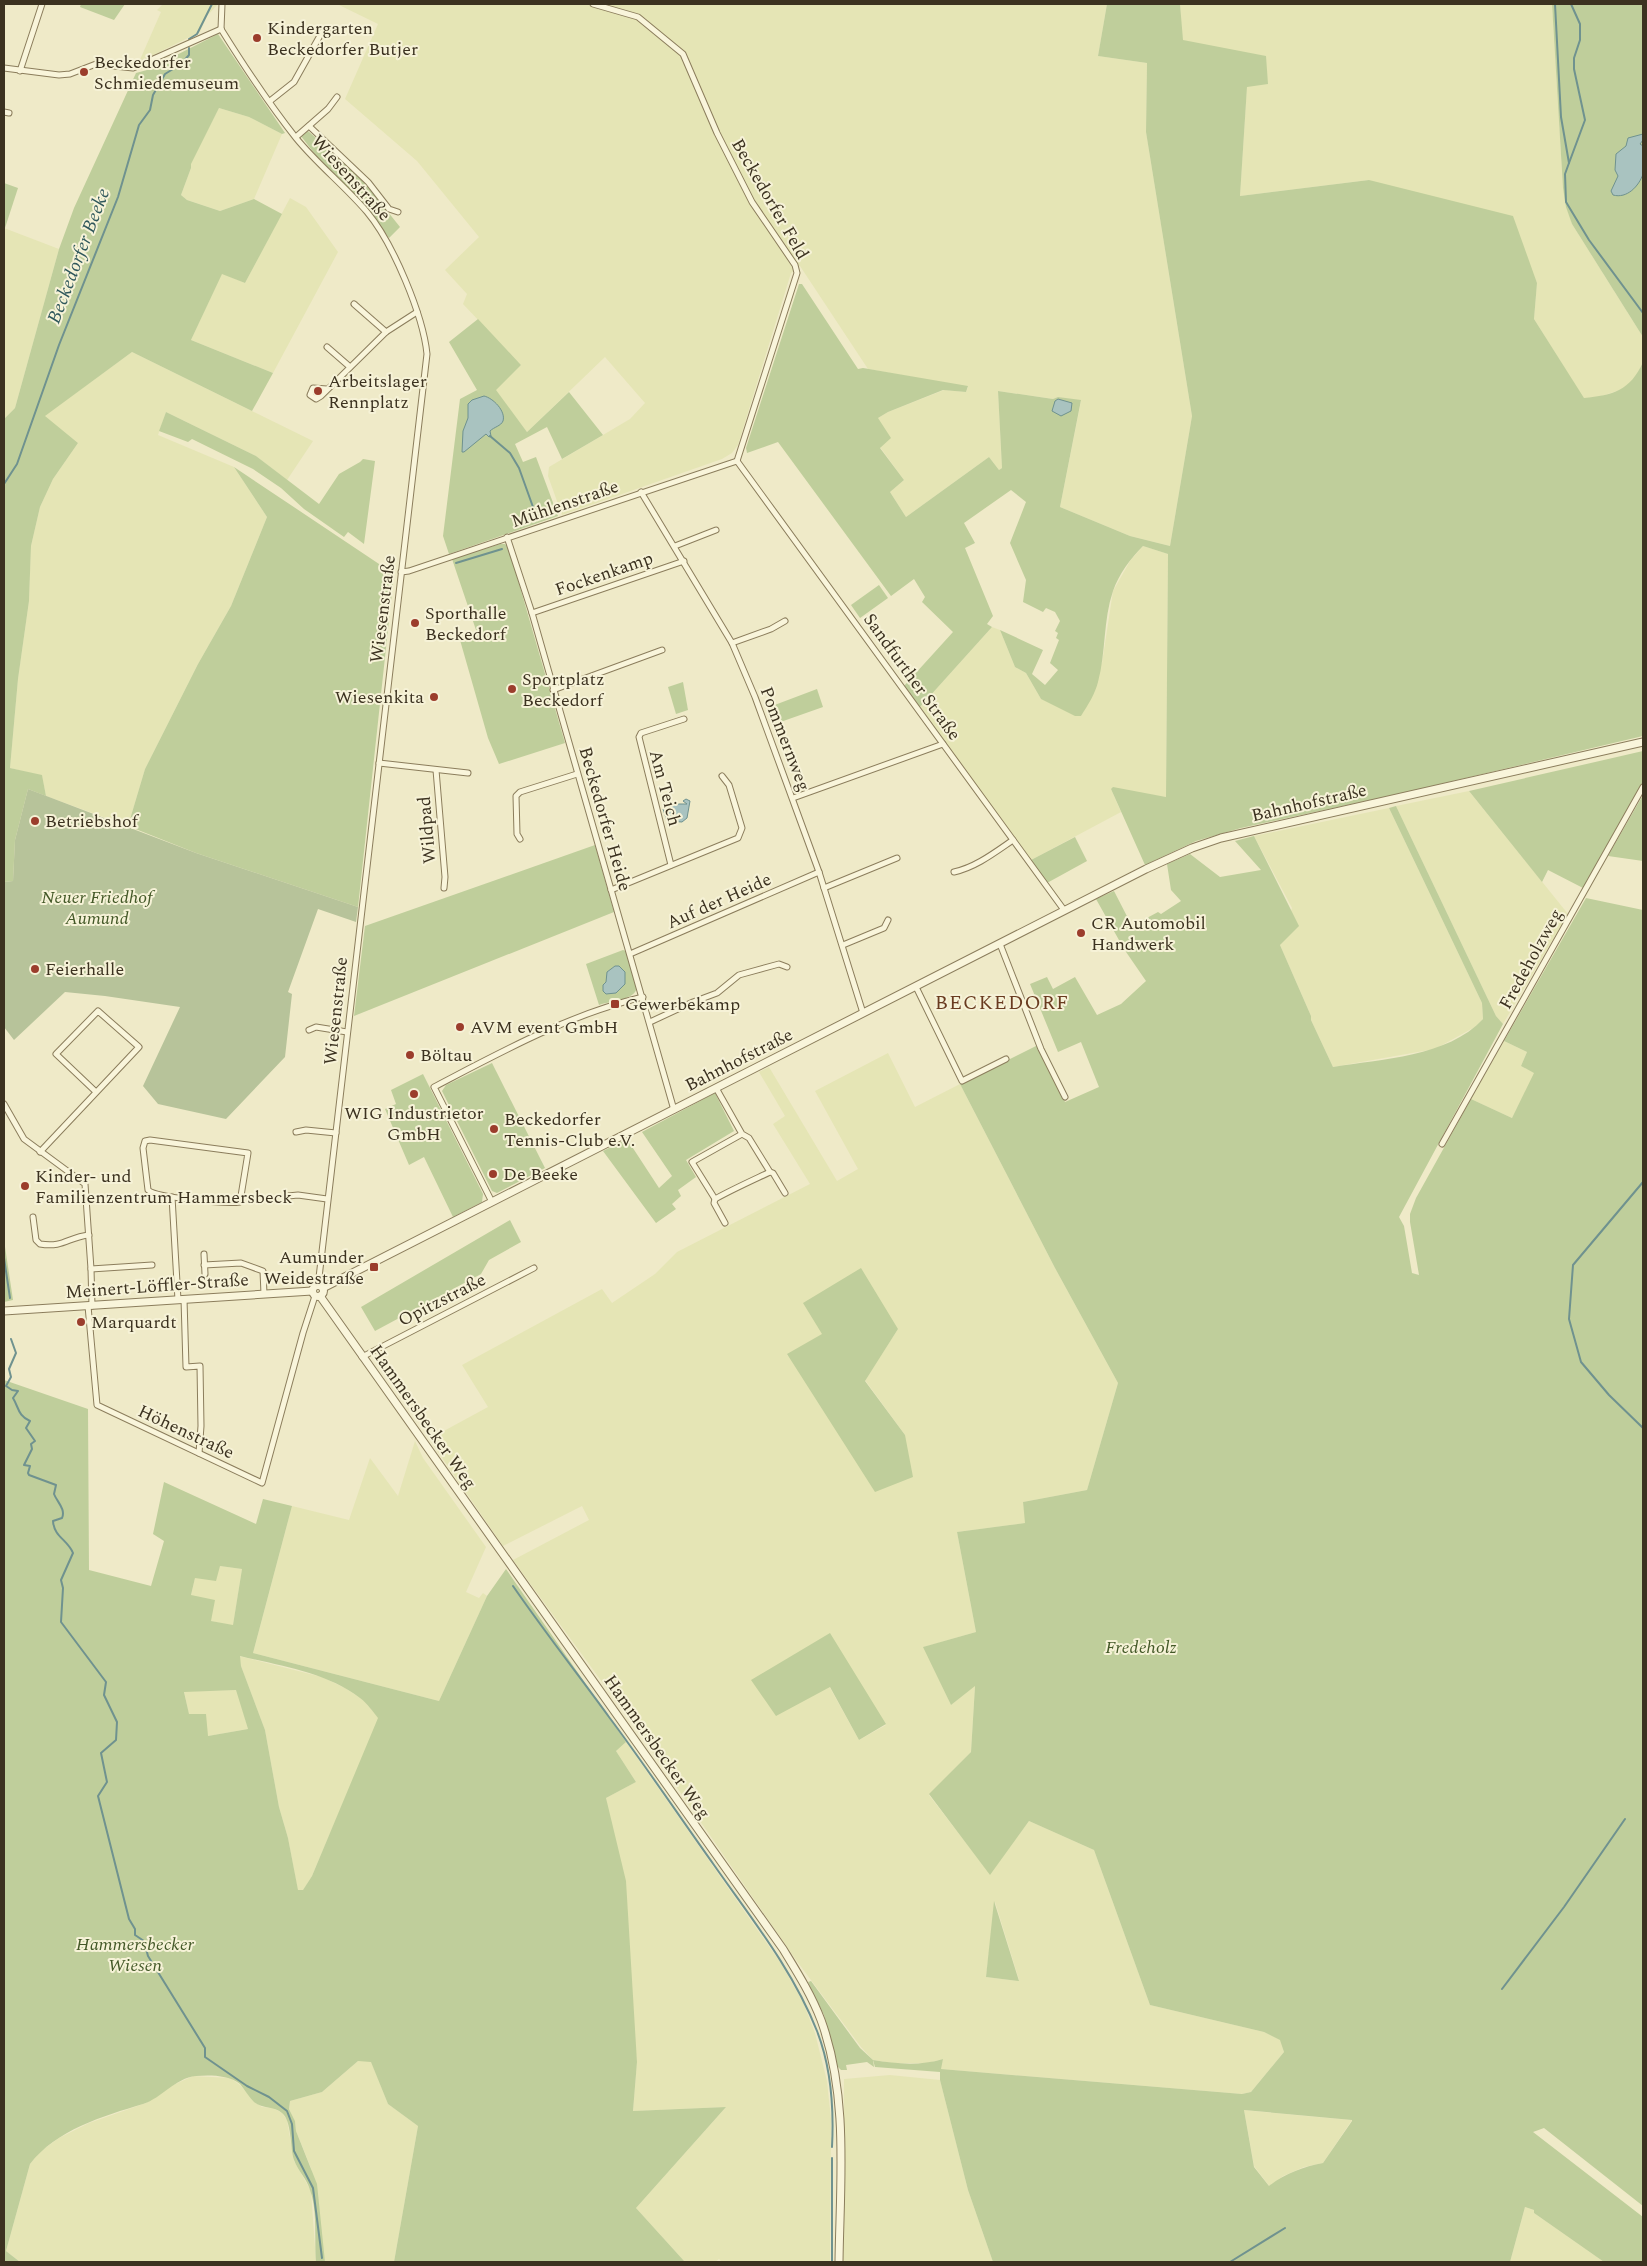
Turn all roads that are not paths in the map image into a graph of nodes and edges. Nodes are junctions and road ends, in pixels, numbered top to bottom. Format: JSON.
{"nodes":[{"id":1,"x":42,"y":4,"type":"edge"},
{"id":2,"x":222,"y":4,"type":"edge"},
{"id":3,"x":593,"y":4,"type":"edge"},
{"id":4,"x":221,"y":28,"type":"junction"},
{"id":5,"x":328,"y":32,"type":"dead end"},
{"id":6,"x":4,"y":68,"type":"edge"},
{"id":7,"x":20,"y":71,"type":"junction"},
{"id":8,"x":337,"y":97,"type":"dead end"},
{"id":9,"x":270,"y":101,"type":"junction"},
{"id":10,"x":310,"y":126,"type":"junction"},
{"id":11,"x":296,"y":137,"type":"junction"},
{"id":12,"x":398,"y":212,"type":"dead end"},
{"id":13,"x":354,"y":304,"type":"dead end"},
{"id":14,"x":417,"y":312,"type":"junction"},
{"id":15,"x":386,"y":332,"type":"junction"},
{"id":16,"x":327,"y":347,"type":"dead end"},
{"id":17,"x":350,"y":367,"type":"junction"},
{"id":18,"x":327,"y":389,"type":"dead end"},
{"id":19,"x":737,"y":461,"type":"junction"},
{"id":20,"x":641,"y":492,"type":"junction"},
{"id":21,"x":716,"y":530,"type":"dead end"},
{"id":22,"x":507,"y":537,"type":"junction"},
{"id":23,"x":674,"y":546,"type":"junction"},
{"id":24,"x":684,"y":561,"type":"junction"},
{"id":25,"x":401,"y":572,"type":"junction"},
{"id":26,"x":532,"y":613,"type":"junction"},
{"id":27,"x":784,"y":621,"type":"dead end"},
{"id":28,"x":732,"y":643,"type":"junction"},
{"id":29,"x":662,"y":650,"type":"dead end"},
{"id":30,"x":553,"y":690,"type":"junction"},
{"id":31,"x":684,"y":719,"type":"dead end"},
{"id":32,"x":1643,"y":742,"type":"edge"},
{"id":33,"x":943,"y":744,"type":"junction"},
{"id":34,"x":378,"y":763,"type":"junction"},
{"id":35,"x":436,"y":770,"type":"junction"},
{"id":36,"x":468,"y":773,"type":"dead end"},
{"id":37,"x":578,"y":774,"type":"junction"},
{"id":38,"x":722,"y":776,"type":"dead end"},
{"id":39,"x":1643,"y":787,"type":"edge"},
{"id":40,"x":793,"y":798,"type":"junction"},
{"id":41,"x":520,"y":839,"type":"dead end"},
{"id":42,"x":1013,"y":840,"type":"junction"},
{"id":43,"x":897,"y":858,"type":"dead end"},
{"id":44,"x":671,"y":865,"type":"junction"},
{"id":45,"x":819,"y":872,"type":"junction"},
{"id":46,"x":954,"y":872,"type":"dead end"},
{"id":47,"x":444,"y":888,"type":"dead end"},
{"id":48,"x":824,"y":888,"type":"junction"},
{"id":49,"x":611,"y":890,"type":"junction"},
{"id":50,"x":1064,"y":910,"type":"junction"},
{"id":51,"x":888,"y":920,"type":"dead end"},
{"id":52,"x":1000,"y":944,"type":"junction"},
{"id":53,"x":843,"y":945,"type":"junction"},
{"id":54,"x":630,"y":954,"type":"junction"},
{"id":55,"x":787,"y":967,"type":"dead end"},
{"id":56,"x":916,"y":987,"type":"junction"},
{"id":57,"x":643,"y":997,"type":"junction"},
{"id":58,"x":863,"y":1013,"type":"junction"},
{"id":59,"x":650,"y":1022,"type":"junction"},
{"id":60,"x":309,"y":1030,"type":"dead end"},
{"id":61,"x":347,"y":1032,"type":"junction"},
{"id":62,"x":1006,"y":1059,"type":"dead end"},
{"id":63,"x":716,"y":1088,"type":"junction"},
{"id":64,"x":96,"y":1092,"type":"junction"},
{"id":65,"x":1065,"y":1097,"type":"dead end"},
{"id":66,"x":4,"y":1104,"type":"edge"},
{"id":67,"x":674,"y":1110,"type":"junction"},
{"id":68,"x":296,"y":1132,"type":"dead end"},
{"id":69,"x":336,"y":1133,"type":"junction"},
{"id":70,"x":742,"y":1134,"type":"junction"},
{"id":71,"x":1442,"y":1144,"type":"dead end"},
{"id":72,"x":40,"y":1152,"type":"junction"},
{"id":73,"x":770,"y":1172,"type":"junction"},
{"id":74,"x":785,"y":1193,"type":"dead end"},
{"id":75,"x":288,"y":1196,"type":"dead end"},
{"id":76,"x":172,"y":1198,"type":"junction"},
{"id":77,"x":327,"y":1199,"type":"junction"},
{"id":78,"x":714,"y":1199,"type":"junction"},
{"id":79,"x":492,"y":1202,"type":"junction"},
{"id":80,"x":33,"y":1217,"type":"dead end"},
{"id":81,"x":725,"y":1223,"type":"dead end"},
{"id":82,"x":89,"y":1235,"type":"junction"},
{"id":83,"x":204,"y":1254,"type":"dead end"},
{"id":84,"x":152,"y":1265,"type":"dead end"},
{"id":85,"x":204,"y":1265,"type":"junction"},
{"id":86,"x":534,"y":1268,"type":"dead end"},
{"id":87,"x":92,"y":1269,"type":"junction"},
{"id":88,"x":205,"y":1274,"type":"dead end"},
{"id":89,"x":318,"y":1292,"type":"junction"},
{"id":90,"x":264,"y":1294,"type":"junction"},
{"id":91,"x":181,"y":1300,"type":"junction"},
{"id":92,"x":90,"y":1306,"type":"junction"},
{"id":93,"x":4,"y":1311,"type":"edge"},
{"id":94,"x":362,"y":1356,"type":"junction"},
{"id":95,"x":199,"y":1453,"type":"junction"},
{"id":96,"x":839,"y":2262,"type":"edge"}],
"edges":[{"from":1,"to":7,"type":"street"},
{"from":2,"to":4,"type":"street"},
{"from":3,"to":19,"type":"street","name":"Beckedorfer Feld"},
{"from":4,"to":7,"type":"street"},
{"from":4,"to":9,"type":"street","name":"Wiesenstraße"},
{"from":5,"to":9,"type":"street"},
{"from":6,"to":7,"type":"street"},
{"from":8,"to":10,"type":"street"},
{"from":9,"to":11,"type":"street","name":"Wiesenstraße"},
{"from":10,"to":11,"type":"street"},
{"from":10,"to":12,"type":"street"},
{"from":11,"to":14,"type":"street","name":"Wiesenstraße"},
{"from":13,"to":15,"type":"street"},
{"from":14,"to":15,"type":"street"},
{"from":14,"to":25,"type":"street","name":"Wiesenstraße"},
{"from":15,"to":17,"type":"street"},
{"from":16,"to":17,"type":"street"},
{"from":17,"to":18,"type":"street"},
{"from":19,"to":20,"type":"street","name":"Mühlenstraße"},
{"from":19,"to":33,"type":"street","name":"Sandfurther Straße"},
{"from":20,"to":22,"type":"street","name":"Mühlenstraße"},
{"from":20,"to":23,"type":"street","name":"Pommernweg"},
{"from":21,"to":23,"type":"street"},
{"from":22,"to":25,"type":"street","name":"Mühlenstraße"},
{"from":22,"to":26,"type":"street","name":"Beckedorfer Heide"},
{"from":23,"to":24,"type":"street","name":"Pommernweg"},
{"from":24,"to":26,"type":"street","name":"Fockenkamp"},
{"from":24,"to":28,"type":"street","name":"Pommernweg"},
{"from":25,"to":34,"type":"street","name":"Wiesenstraße"},
{"from":26,"to":30,"type":"street","name":"Beckedorfer Heide"},
{"from":27,"to":28,"type":"street"},
{"from":28,"to":40,"type":"street","name":"Pommernweg"},
{"from":29,"to":30,"type":"street"},
{"from":30,"to":37,"type":"street","name":"Beckedorfer Heide"},
{"from":31,"to":44,"type":"street","name":"Am Teich"},
{"from":32,"to":50,"type":"street","name":"Bahnhofstraße"},
{"from":33,"to":40,"type":"street"},
{"from":33,"to":42,"type":"street","name":"Sandfurther Straße"},
{"from":34,"to":35,"type":"street","name":"Wildpad"},
{"from":34,"to":61,"type":"street","name":"Wiesenstraße"},
{"from":35,"to":36,"type":"street","name":"Wildpad"},
{"from":35,"to":47,"type":"street","name":"Wildpad"},
{"from":37,"to":41,"type":"street"},
{"from":37,"to":49,"type":"street","name":"Beckedorfer Heide"},
{"from":38,"to":44,"type":"street"},
{"from":39,"to":71,"type":"street","name":"Fredeholzweg"},
{"from":40,"to":45,"type":"street","name":"Pommernweg"},
{"from":42,"to":46,"type":"street"},
{"from":42,"to":50,"type":"street","name":"Sandfurther Straße"},
{"from":43,"to":48,"type":"street"},
{"from":44,"to":49,"type":"street"},
{"from":45,"to":48,"type":"street","name":"Pommernweg"},
{"from":45,"to":54,"type":"street","name":"Auf der Heide"},
{"from":48,"to":53,"type":"street","name":"Pommernweg"},
{"from":49,"to":54,"type":"street","name":"Beckedorfer Heide"},
{"from":50,"to":52,"type":"street","name":"Bahnhofstraße"},
{"from":51,"to":53,"type":"street"},
{"from":52,"to":56,"type":"street","name":"Bahnhofstraße"},
{"from":52,"to":65,"type":"street"},
{"from":53,"to":58,"type":"street","name":"Pommernweg"},
{"from":54,"to":57,"type":"street","name":"Beckedorfer Heide"},
{"from":55,"to":59,"type":"street"},
{"from":56,"to":58,"type":"street","name":"Bahnhofstraße"},
{"from":56,"to":62,"type":"street"},
{"from":57,"to":59,"type":"street","name":"Beckedorfer Heide"},
{"from":57,"to":79,"type":"street"},
{"from":58,"to":63,"type":"street","name":"Bahnhofstraße"},
{"from":59,"to":67,"type":"street","name":"Beckedorfer Heide"},
{"from":60,"to":61,"type":"street"},
{"from":61,"to":69,"type":"street","name":"Wiesenstraße"},
{"from":63,"to":67,"type":"street","name":"Bahnhofstraße"},
{"from":63,"to":70,"type":"street"},
{"from":64,"to":64,"type":"street"},
{"from":64,"to":72,"type":"street"},
{"from":66,"to":72,"type":"street"},
{"from":67,"to":79,"type":"street","name":"Bahnhofstraße"},
{"from":68,"to":69,"type":"street"},
{"from":69,"to":77,"type":"street","name":"Wiesenstraße"},
{"from":70,"to":73,"type":"street"},
{"from":70,"to":78,"type":"street"},
{"from":72,"to":82,"type":"street"},
{"from":73,"to":74,"type":"street"},
{"from":73,"to":78,"type":"street"},
{"from":75,"to":77,"type":"street"},
{"from":76,"to":76,"type":"street"},
{"from":76,"to":91,"type":"street"},
{"from":77,"to":89,"type":"street","name":"Wiesenstraße"},
{"from":78,"to":81,"type":"street"},
{"from":79,"to":89,"type":"street","name":"Bahnhofstraße"},
{"from":80,"to":82,"type":"street"},
{"from":82,"to":87,"type":"street"},
{"from":83,"to":85,"type":"street"},
{"from":84,"to":87,"type":"street"},
{"from":85,"to":88,"type":"street"},
{"from":85,"to":90,"type":"street"},
{"from":86,"to":94,"type":"street","name":"Opitzstraße"},
{"from":87,"to":92,"type":"street"},
{"from":89,"to":90,"type":"street","name":"Meinert-Löffler-Straße"},
{"from":89,"to":94,"type":"street","name":"Hammersbecker Weg"},
{"from":89,"to":95,"type":"street","name":"Höhenstraße"},
{"from":90,"to":91,"type":"street","name":"Meinert-Löffler-Straße"},
{"from":91,"to":92,"type":"street","name":"Meinert-Löffler-Straße"},
{"from":91,"to":95,"type":"street"},
{"from":92,"to":93,"type":"street","name":"Meinert-Löffler-Straße"},
{"from":92,"to":95,"type":"street","name":"Höhenstraße"},
{"from":94,"to":96,"type":"street","name":"Hammersbecker Weg"}]}
